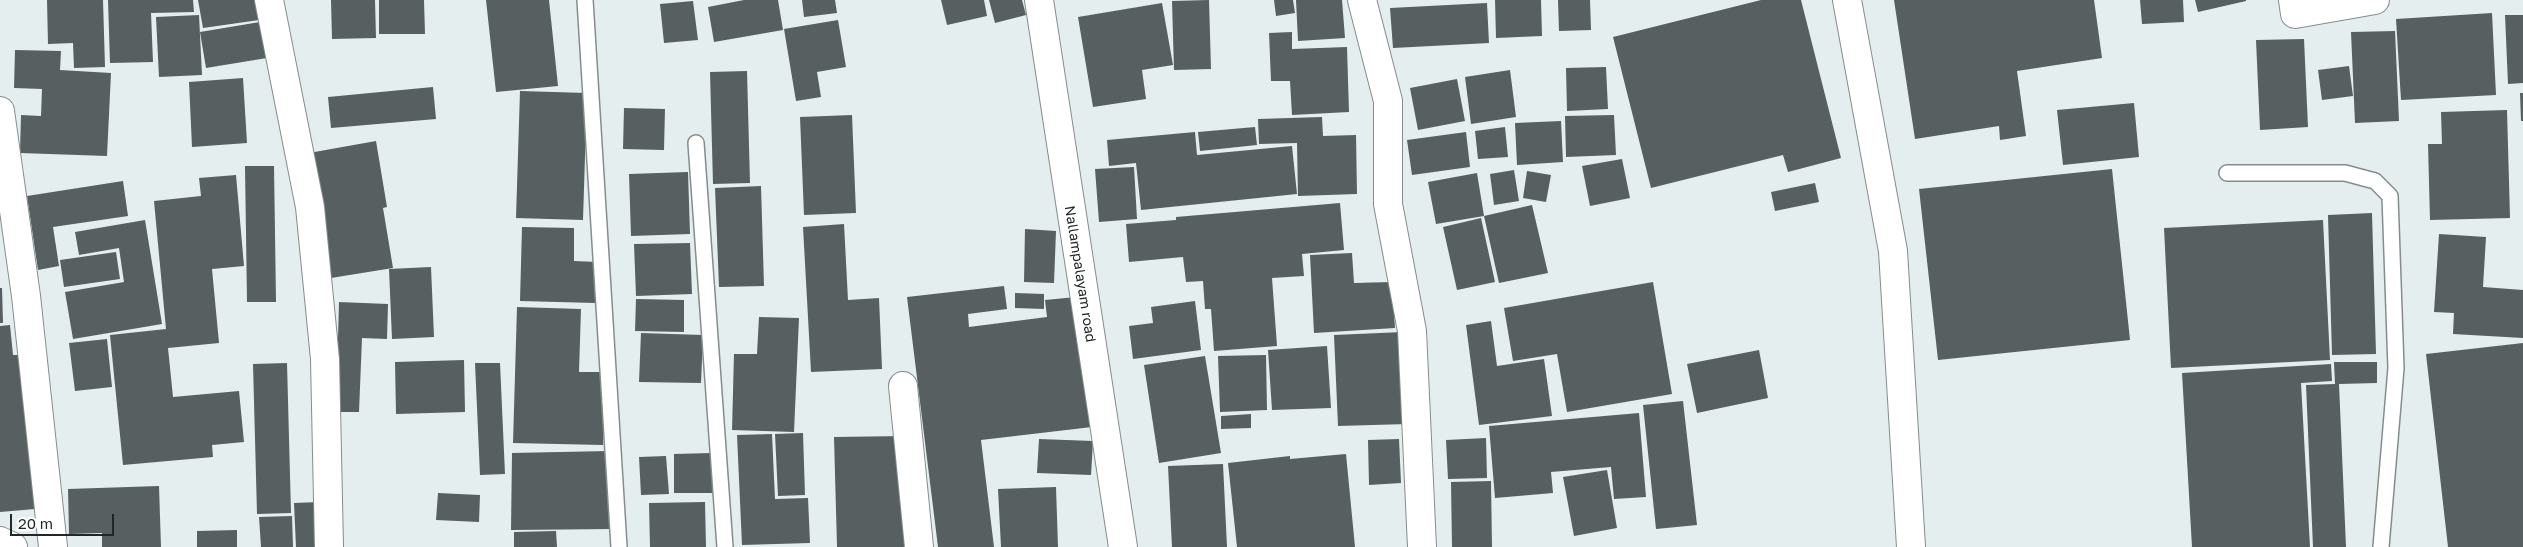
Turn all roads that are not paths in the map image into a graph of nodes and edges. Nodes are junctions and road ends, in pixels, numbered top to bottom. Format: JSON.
{"nodes":[{"id":1,"x":269,"y":0,"type":"edge"},
{"id":2,"x":585,"y":0,"type":"edge"},
{"id":3,"x":1039,"y":0,"type":"edge"},
{"id":4,"x":1362,"y":0,"type":"edge"},
{"id":5,"x":1846,"y":0,"type":"edge"},
{"id":6,"x":2293,"y":0,"type":"edge"},
{"id":7,"x":2375,"y":0,"type":"edge"},
{"id":8,"x":0,"y":111,"type":"edge"},
{"id":9,"x":696,"y":143,"type":"dead end"},
{"id":10,"x":2227,"y":173,"type":"dead end"},
{"id":11,"x":904,"y":386,"type":"dead end"},
{"id":12,"x":53,"y":547,"type":"edge"},
{"id":13,"x":329,"y":547,"type":"edge"},
{"id":14,"x":619,"y":547,"type":"edge"},
{"id":15,"x":725,"y":547,"type":"edge"},
{"id":16,"x":918,"y":547,"type":"edge"},
{"id":17,"x":1123,"y":547,"type":"edge"},
{"id":18,"x":1422,"y":547,"type":"edge"},
{"id":19,"x":1911,"y":547,"type":"edge"},
{"id":20,"x":2381,"y":547,"type":"edge"}],
"edges":[{"from":1,"to":13,"type":"street"},
{"from":2,"to":14,"type":"lane"},
{"from":3,"to":17,"type":"street","name":"Nallampalayam road"},
{"from":4,"to":18,"type":"street"},
{"from":5,"to":19,"type":"street"},
{"from":6,"to":7,"type":"street"},
{"from":8,"to":12,"type":"street"},
{"from":9,"to":15,"type":"lane"},
{"from":10,"to":20,"type":"lane"},
{"from":11,"to":16,"type":"street"}]}
